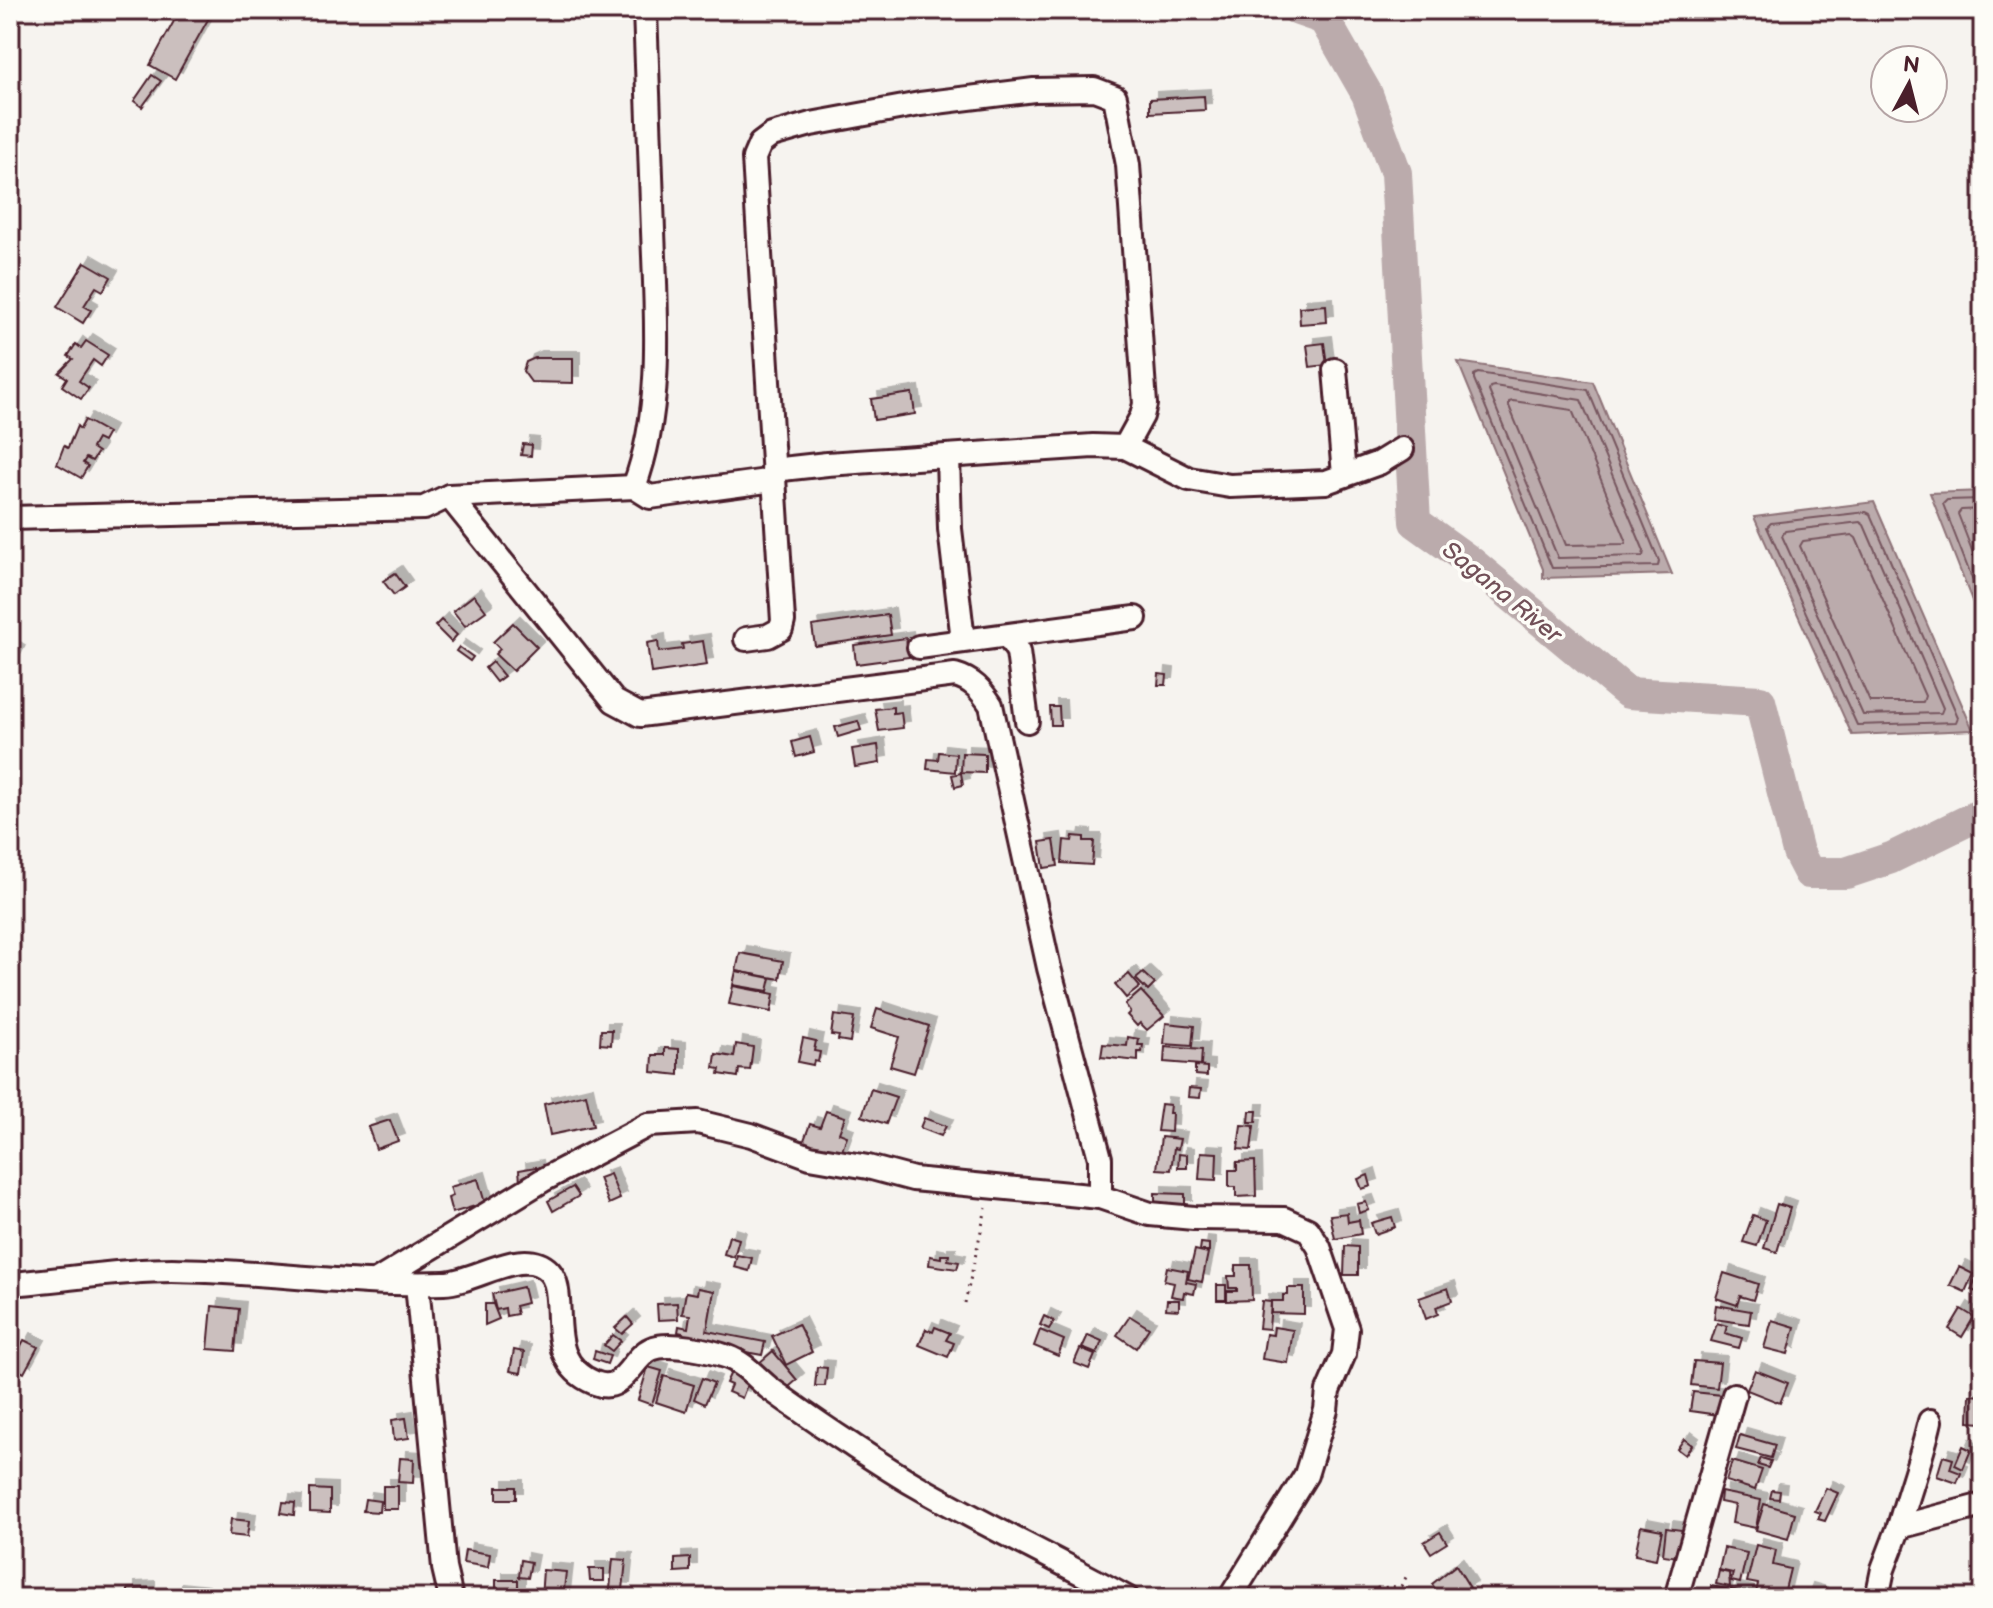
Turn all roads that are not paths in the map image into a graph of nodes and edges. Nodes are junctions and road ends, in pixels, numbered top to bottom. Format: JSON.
{"nodes":[{"id":1,"x":645,"y":10,"type":"edge"},
{"id":2,"x":1335,"y":370,"type":"dead end"},
{"id":3,"x":1125,"y":447,"type":"junction"},
{"id":4,"x":1402,"y":449,"type":"dead end"},
{"id":5,"x":948,"y":456,"type":"junction"},
{"id":6,"x":773,"y":475,"type":"junction"},
{"id":7,"x":1344,"y":475,"type":"junction"},
{"id":8,"x":634,"y":487,"type":"junction"},
{"id":9,"x":449,"y":496,"type":"junction"},
{"id":10,"x":10,"y":518,"type":"edge"},
{"id":11,"x":1135,"y":618,"type":"dead end"},
{"id":12,"x":1008,"y":636,"type":"junction"},
{"id":13,"x":746,"y":639,"type":"dead end"},
{"id":14,"x":963,"y":640,"type":"junction"},
{"id":15,"x":919,"y":647,"type":"dead end"},
{"id":16,"x":1027,"y":721,"type":"dead end"},
{"id":17,"x":1100,"y":1197,"type":"junction"},
{"id":18,"x":377,"y":1281,"type":"junction"},
{"id":19,"x":10,"y":1284,"type":"edge"},
{"id":20,"x":417,"y":1284,"type":"junction"},
{"id":21,"x":1734,"y":1395,"type":"dead end"},
{"id":22,"x":1930,"y":1421,"type":"dead end"},
{"id":23,"x":1983,"y":1505,"type":"edge"},
{"id":24,"x":1899,"y":1527,"type":"junction"},
{"id":25,"x":451,"y":1598,"type":"edge"},
{"id":26,"x":1127,"y":1598,"type":"edge"},
{"id":27,"x":1230,"y":1598,"type":"edge"},
{"id":28,"x":1676,"y":1598,"type":"edge"},
{"id":29,"x":1877,"y":1598,"type":"edge"}],
"edges":[{"from":1,"to":8,"type":"street"},
{"from":2,"to":7,"type":"street"},
{"from":3,"to":5,"type":"street"},
{"from":3,"to":6,"type":"street"},
{"from":3,"to":7,"type":"street"},
{"from":4,"to":7,"type":"street"},
{"from":5,"to":6,"type":"street"},
{"from":5,"to":14,"type":"street"},
{"from":6,"to":8,"type":"street"},
{"from":6,"to":13,"type":"street"},
{"from":8,"to":9,"type":"street"},
{"from":9,"to":10,"type":"street"},
{"from":9,"to":17,"type":"street"},
{"from":11,"to":12,"type":"street"},
{"from":12,"to":14,"type":"street"},
{"from":12,"to":16,"type":"street"},
{"from":14,"to":15,"type":"street"},
{"from":17,"to":18,"type":"street"},
{"from":17,"to":27,"type":"street"},
{"from":18,"to":19,"type":"street"},
{"from":18,"to":20,"type":"street"},
{"from":20,"to":25,"type":"street"},
{"from":20,"to":26,"type":"street"},
{"from":21,"to":28,"type":"street"},
{"from":22,"to":24,"type":"street"},
{"from":23,"to":24,"type":"street"},
{"from":24,"to":29,"type":"street"}]}
